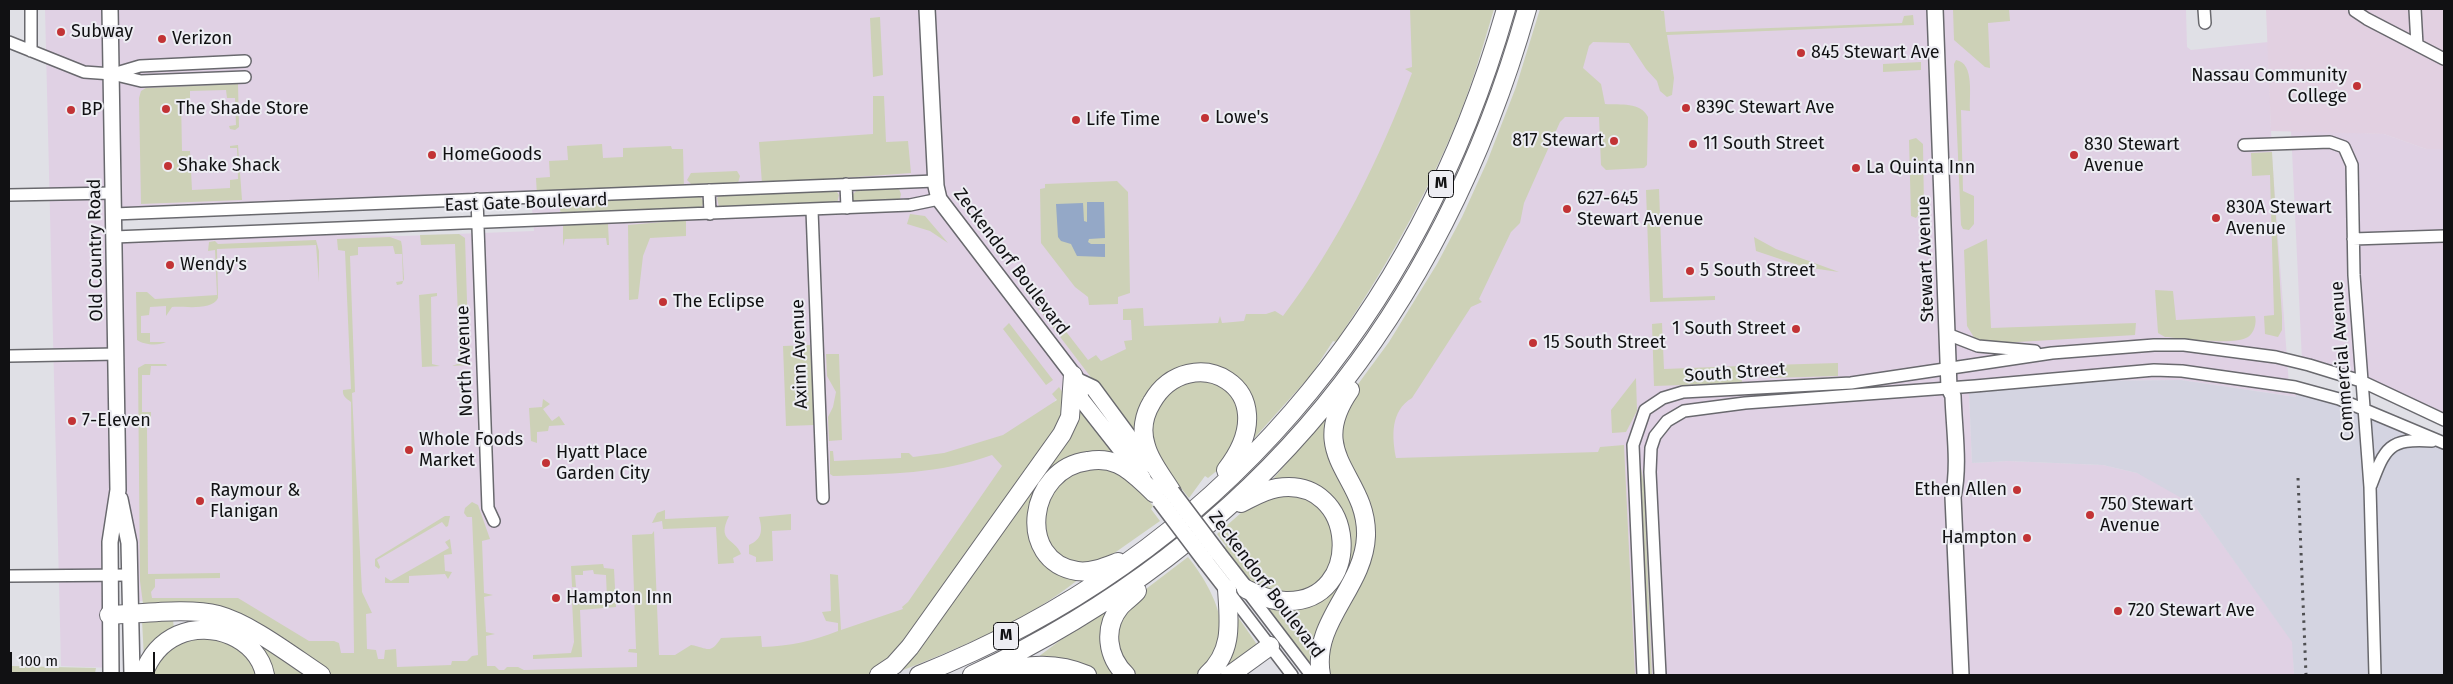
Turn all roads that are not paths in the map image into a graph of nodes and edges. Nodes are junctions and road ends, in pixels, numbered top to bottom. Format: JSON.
{"nodes":[{"id":1,"x":31,"y":9,"type":"edge"},
{"id":2,"x":110,"y":9,"type":"edge"},
{"id":3,"x":927,"y":9,"type":"edge"},
{"id":4,"x":1506,"y":9,"type":"edge"},
{"id":5,"x":1527,"y":9,"type":"edge"},
{"id":6,"x":1935,"y":9,"type":"edge"},
{"id":7,"x":2204,"y":9,"type":"edge"},
{"id":8,"x":2415,"y":9,"type":"edge"},
{"id":9,"x":2355,"y":10,"type":"edge"},
{"id":10,"x":2205,"y":23,"type":"dead end"},
{"id":11,"x":9,"y":42,"type":"edge"},
{"id":12,"x":2417,"y":45,"type":"junction"},
{"id":13,"x":31,"y":51,"type":"junction"},
{"id":14,"x":2444,"y":59,"type":"edge"},
{"id":15,"x":245,"y":61,"type":"dead end"},
{"id":16,"x":112,"y":74,"type":"junction"},
{"id":17,"x":245,"y":77,"type":"dead end"},
{"id":18,"x":2244,"y":145,"type":"dead end"},
{"id":19,"x":935,"y":181,"type":"junction"},
{"id":20,"x":846,"y":184,"type":"junction"},
{"id":21,"x":709,"y":190,"type":"junction"},
{"id":22,"x":113,"y":193,"type":"junction"},
{"id":23,"x":9,"y":195,"type":"edge"},
{"id":24,"x":477,"y":199,"type":"junction"},
{"id":25,"x":939,"y":199,"type":"junction"},
{"id":26,"x":847,"y":208,"type":"junction"},
{"id":27,"x":812,"y":210,"type":"junction"},
{"id":28,"x":114,"y":214,"type":"junction"},
{"id":29,"x":710,"y":214,"type":"junction"},
{"id":30,"x":478,"y":223,"type":"junction"},
{"id":31,"x":2444,"y":236,"type":"edge"},
{"id":32,"x":114,"y":237,"type":"junction"},
{"id":33,"x":2353,"y":239,"type":"junction"},
{"id":34,"x":1947,"y":334,"type":"junction"},
{"id":35,"x":1375,"y":341,"type":"junction"},
{"id":36,"x":2052,"y":353,"type":"junction"},
{"id":37,"x":117,"y":354,"type":"junction"},
{"id":38,"x":9,"y":356,"type":"edge"},
{"id":39,"x":1948,"y":369,"type":"junction"},
{"id":40,"x":1076,"y":378,"type":"junction"},
{"id":41,"x":2361,"y":381,"type":"junction"},
{"id":42,"x":1949,"y":388,"type":"junction"},
{"id":43,"x":1663,"y":398,"type":"junction"},
{"id":44,"x":2364,"y":409,"type":"junction"},
{"id":45,"x":1673,"y":416,"type":"junction"},
{"id":46,"x":2444,"y":420,"type":"edge"},
{"id":47,"x":1635,"y":435,"type":"junction"},
{"id":48,"x":2443,"y":442,"type":"edge"},
{"id":49,"x":1652,"y":448,"type":"junction"},
{"id":50,"x":2370,"y":487,"type":"junction"},
{"id":51,"x":118,"y":490,"type":"junction"},
{"id":52,"x":1162,"y":495,"type":"junction"},
{"id":53,"x":823,"y":498,"type":"dead end"},
{"id":54,"x":1197,"y":508,"type":"junction"},
{"id":55,"x":1223,"y":512,"type":"junction"},
{"id":56,"x":494,"y":520,"type":"dead end"},
{"id":57,"x":1170,"y":556,"type":"junction"},
{"id":58,"x":1135,"y":557,"type":"junction"},
{"id":59,"x":1212,"y":558,"type":"junction"},
{"id":60,"x":130,"y":574,"type":"junction"},
{"id":61,"x":110,"y":575,"type":"junction"},
{"id":62,"x":9,"y":576,"type":"edge"},
{"id":63,"x":1226,"y":589,"type":"junction"},
{"id":64,"x":1246,"y":589,"type":"junction"},
{"id":65,"x":110,"y":614,"type":"junction"},
{"id":66,"x":131,"y":614,"type":"junction"},
{"id":67,"x":1270,"y":646,"type":"junction"},
{"id":68,"x":111,"y":675,"type":"edge"},
{"id":69,"x":132,"y":675,"type":"edge"},
{"id":70,"x":142,"y":675,"type":"edge"},
{"id":71,"x":264,"y":675,"type":"edge"},
{"id":72,"x":321,"y":675,"type":"edge"},
{"id":73,"x":878,"y":675,"type":"edge"},
{"id":74,"x":919,"y":675,"type":"edge"},
{"id":75,"x":972,"y":675,"type":"edge"},
{"id":76,"x":984,"y":675,"type":"edge"},
{"id":77,"x":1087,"y":675,"type":"edge"},
{"id":78,"x":1126,"y":675,"type":"edge"},
{"id":79,"x":1207,"y":675,"type":"edge"},
{"id":80,"x":1230,"y":675,"type":"edge"},
{"id":81,"x":1292,"y":675,"type":"edge"},
{"id":82,"x":1311,"y":675,"type":"edge"},
{"id":83,"x":1321,"y":675,"type":"edge"},
{"id":84,"x":1643,"y":675,"type":"edge"},
{"id":85,"x":1660,"y":675,"type":"edge"},
{"id":86,"x":1961,"y":675,"type":"edge"},
{"id":87,"x":2375,"y":675,"type":"edge"}],
"edges":[{"from":1,"to":13,"type":"street"},
{"from":2,"to":16,"type":"main road","name":"Old Country Road"},
{"from":3,"to":19,"type":"main road","name":"Zeckendorf Boulevard"},
{"from":4,"to":54,"type":"highway","number":"M"},
{"from":5,"to":35,"type":"highway","number":"M"},
{"from":6,"to":34,"type":"main road","name":"Stewart Avenue"},
{"from":7,"to":10,"type":"street"},
{"from":8,"to":12,"type":"street"},
{"from":9,"to":12,"type":"street"},
{"from":11,"to":13,"type":"street"},
{"from":12,"to":14,"type":"street"},
{"from":13,"to":16,"type":"street"},
{"from":15,"to":16,"type":"street"},
{"from":16,"to":17,"type":"street"},
{"from":16,"to":22,"type":"main road","name":"Old Country Road"},
{"from":18,"to":33,"type":"street","name":"Commercial Avenue"},
{"from":19,"to":20,"type":"street","name":"East Gate Boulevard"},
{"from":19,"to":25,"type":"main road","name":"Zeckendorf Boulevard"},
{"from":20,"to":21,"type":"street","name":"East Gate Boulevard"},
{"from":20,"to":26,"type":"street"},
{"from":21,"to":24,"type":"street","name":"East Gate Boulevard"},
{"from":21,"to":29,"type":"street"},
{"from":22,"to":23,"type":"street"},
{"from":22,"to":28,"type":"main road","name":"Old Country Road"},
{"from":24,"to":28,"type":"street","name":"East Gate Boulevard"},
{"from":24,"to":30,"type":"street","name":"North Avenue"},
{"from":25,"to":26,"type":"street","name":"East Gate Boulevard"},
{"from":25,"to":40,"type":"main road","name":"Zeckendorf Boulevard"},
{"from":26,"to":27,"type":"street","name":"East Gate Boulevard"},
{"from":27,"to":29,"type":"street","name":"East Gate Boulevard"},
{"from":27,"to":53,"type":"street","name":"Axinn Avenue"},
{"from":28,"to":32,"type":"main road","name":"Old Country Road"},
{"from":29,"to":30,"type":"street","name":"East Gate Boulevard"},
{"from":30,"to":32,"type":"street","name":"East Gate Boulevard"},
{"from":30,"to":56,"type":"street","name":"North Avenue"},
{"from":31,"to":33,"type":"street"},
{"from":32,"to":37,"type":"main road","name":"Old Country Road"},
{"from":33,"to":41,"type":"street","name":"Commercial Avenue"},
{"from":34,"to":36,"type":"street"},
{"from":34,"to":39,"type":"main road","name":"Stewart Avenue"},
{"from":35,"to":55,"type":"highway","number":"M"},
{"from":35,"to":83,"type":"highway"},
{"from":36,"to":39,"type":"street","name":"South Street"},
{"from":36,"to":41,"type":"street"},
{"from":37,"to":38,"type":"street"},
{"from":37,"to":51,"type":"main road","name":"Old Country Road"},
{"from":39,"to":42,"type":"main road","name":"Stewart Avenue"},
{"from":39,"to":43,"type":"street","name":"South Street"},
{"from":40,"to":52,"type":"main road","name":"Zeckendorf Boulevard"},
{"from":40,"to":73,"type":"highway"},
{"from":41,"to":44,"type":"street","name":"Commercial Avenue"},
{"from":41,"to":46,"type":"street"},
{"from":42,"to":44,"type":"street","name":"South Street"},
{"from":42,"to":45,"type":"street","name":"South Street"},
{"from":42,"to":86,"type":"main road","name":"Stewart Avenue"},
{"from":43,"to":45,"type":"street"},
{"from":43,"to":47,"type":"street","name":"South Street"},
{"from":44,"to":48,"type":"street","name":"South Street"},
{"from":44,"to":50,"type":"street","name":"Commercial Avenue"},
{"from":45,"to":49,"type":"street"},
{"from":47,"to":49,"type":"street"},
{"from":47,"to":84,"type":"street","name":"South Street"},
{"from":48,"to":50,"type":"street"},
{"from":49,"to":85,"type":"street"},
{"from":50,"to":87,"type":"street","name":"Commercial Avenue"},
{"from":51,"to":60,"type":"main road","name":"Old Country Road"},
{"from":51,"to":61,"type":"main road","name":"Old Country Road"},
{"from":52,"to":54,"type":"highway"},
{"from":52,"to":58,"type":"highway"},
{"from":52,"to":59,"type":"main road","name":"Zeckendorf Boulevard","bridge":true},
{"from":54,"to":58,"type":"highway","number":"M"},
{"from":55,"to":57,"type":"highway","number":"M"},
{"from":55,"to":64,"type":"highway"},
{"from":57,"to":75,"type":"highway","number":"M"},
{"from":57,"to":78,"type":"highway"},
{"from":58,"to":74,"type":"highway","number":"M"},
{"from":59,"to":63,"type":"main road","name":"Zeckendorf Boulevard"},
{"from":59,"to":64,"type":"main road","name":"Zeckendorf Boulevard"},
{"from":60,"to":61,"type":"street"},
{"from":60,"to":66,"type":"main road","name":"Old Country Road"},
{"from":61,"to":62,"type":"street"},
{"from":61,"to":65,"type":"main road","name":"Old Country Road"},
{"from":63,"to":67,"type":"street","name":"Zeckendorf Boulevard"},
{"from":63,"to":79,"type":"highway"},
{"from":64,"to":82,"type":"street","name":"Zeckendorf Boulevard"},
{"from":65,"to":66,"type":"highway"},
{"from":65,"to":68,"type":"main road","name":"Old Country Road"},
{"from":66,"to":69,"type":"main road","name":"Old Country Road"},
{"from":66,"to":72,"type":"highway"},
{"from":67,"to":80,"type":"highway"},
{"from":67,"to":81,"type":"street","name":"Zeckendorf Boulevard"},
{"from":70,"to":71,"type":"highway"},
{"from":76,"to":77,"type":"highway"}]}
